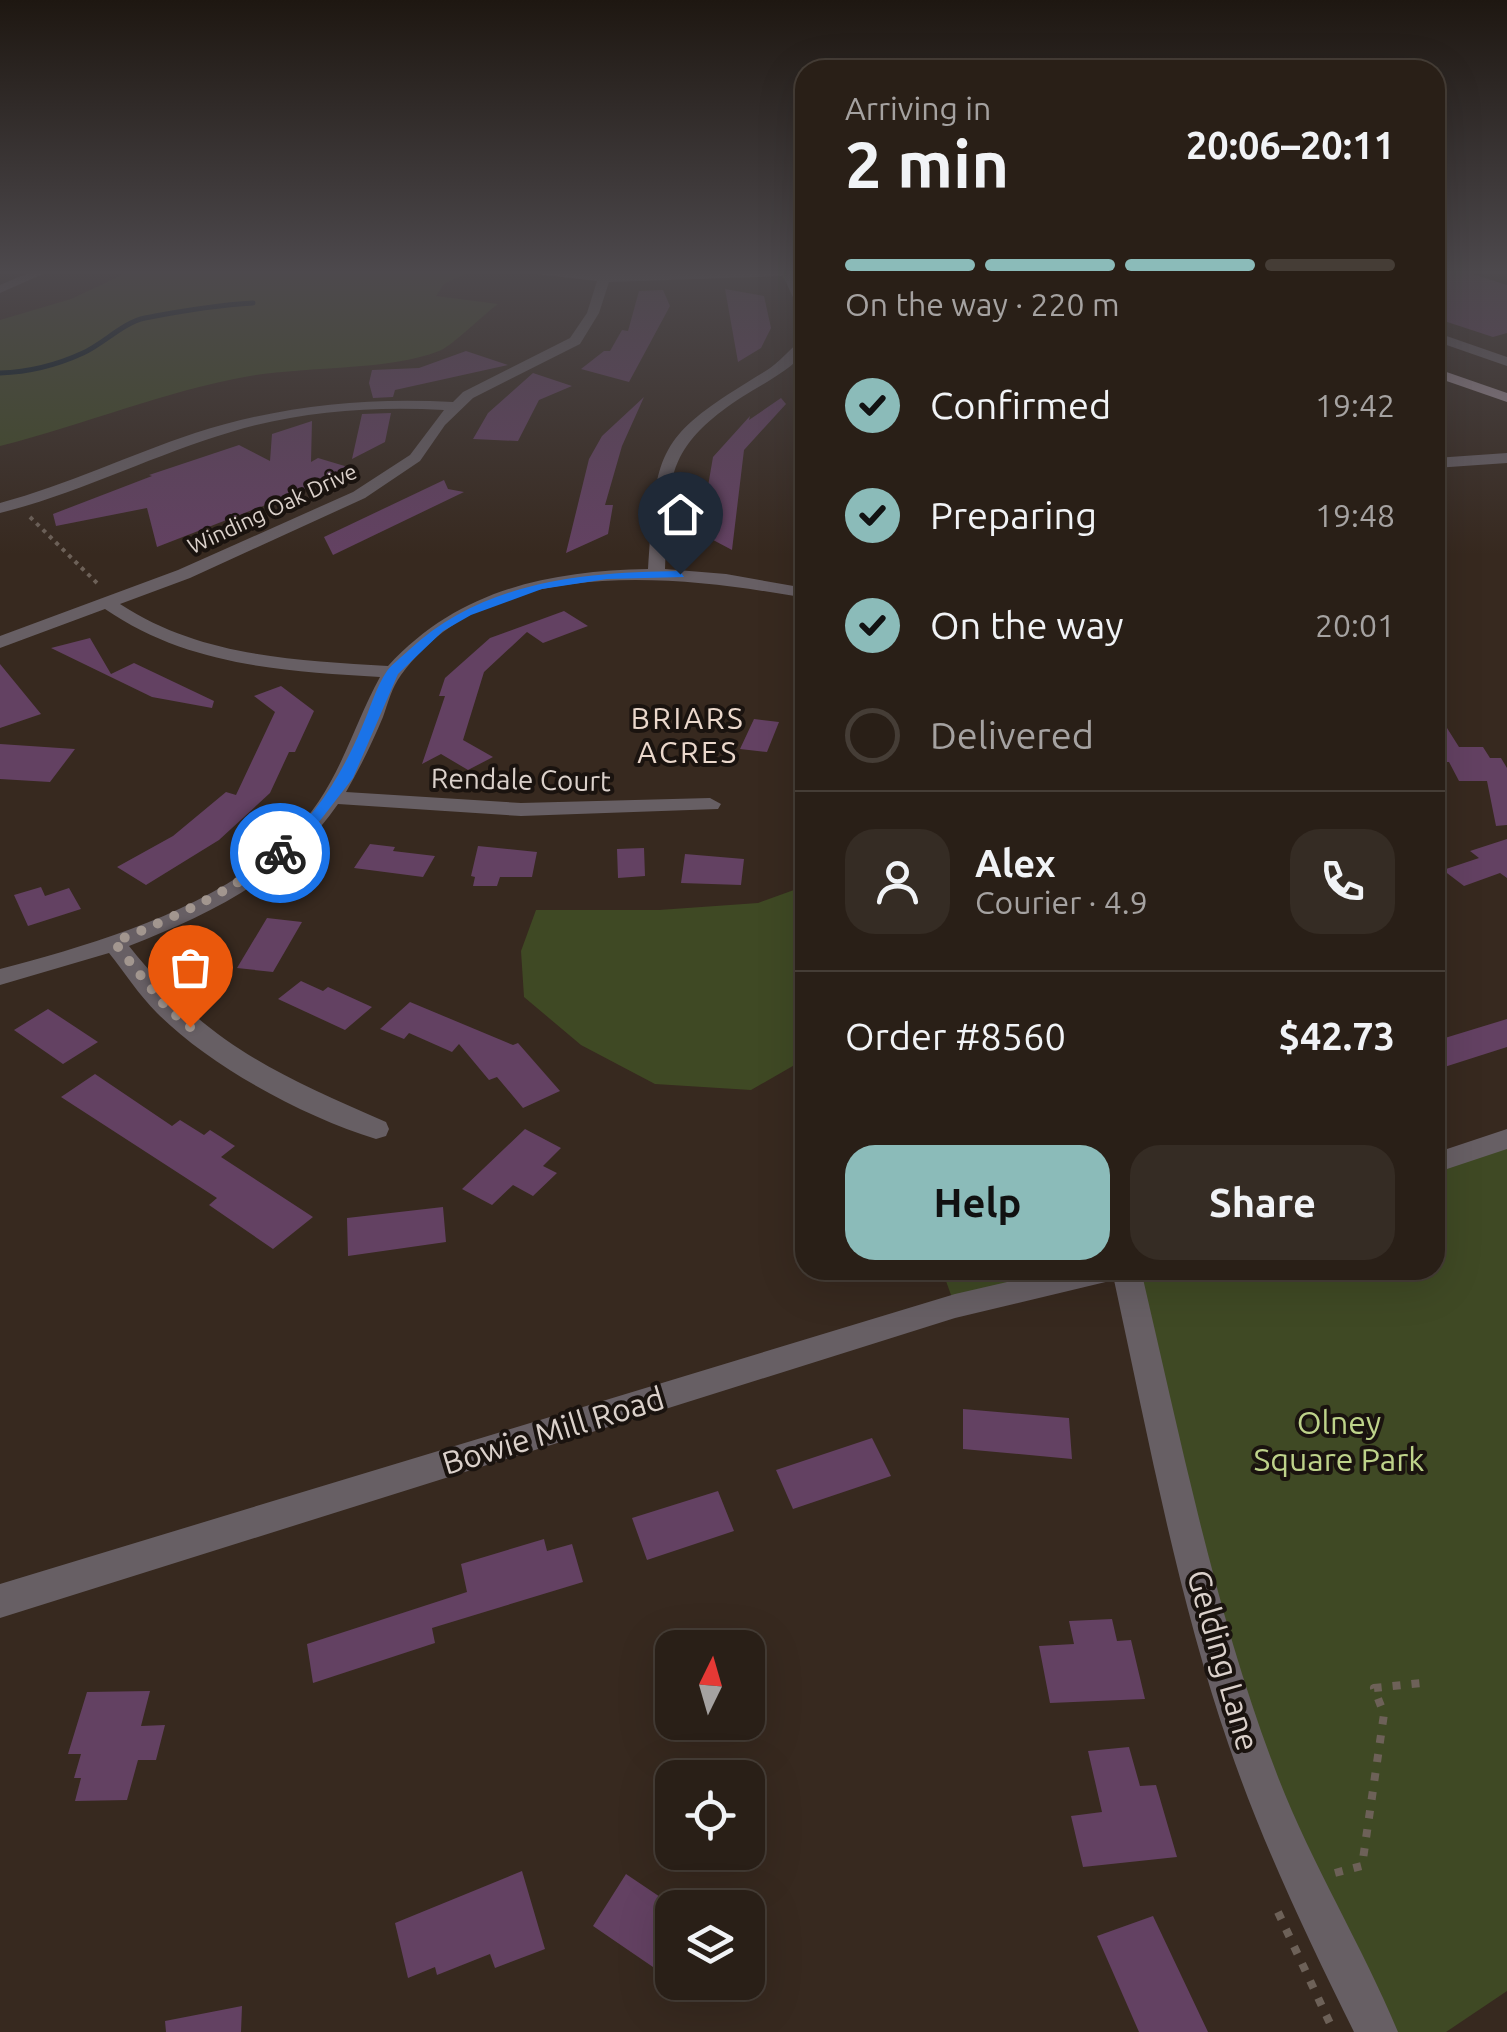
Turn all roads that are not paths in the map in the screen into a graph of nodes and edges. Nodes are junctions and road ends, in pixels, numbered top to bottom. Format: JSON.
{"nodes":[{"id":1,"x":527,"y":365,"type":"edge"},
{"id":2,"x":784,"y":365,"type":"edge"},
{"id":3,"x":1459,"y":365,"type":"edge"},
{"id":4,"x":1445,"y":376,"type":"edge"},
{"id":5,"x":1507,"y":382,"type":"edge"},
{"id":6,"x":1507,"y":398,"type":"edge"},
{"id":7,"x":454,"y":406,"type":"junction"},
{"id":8,"x":1500,"y":459,"type":"edge"},
{"id":9,"x":1445,"y":462,"type":"edge"},
{"id":10,"x":1507,"y":473,"type":"edge"},
{"id":11,"x":0,"y":508,"type":"edge"},
{"id":12,"x":656,"y":574,"type":"junction"},
{"id":13,"x":795,"y":591,"type":"edge"},
{"id":14,"x":112,"y":603,"type":"junction"},
{"id":15,"x":0,"y":642,"type":"edge"},
{"id":16,"x":392,"y":672,"type":"junction"},
{"id":17,"x":332,"y":797,"type":"junction"},
{"id":18,"x":710,"y":804,"type":"dead end"},
{"id":19,"x":114,"y":942,"type":"junction"},
{"id":20,"x":0,"y":977,"type":"edge"},
{"id":21,"x":376,"y":1129,"type":"dead end"},
{"id":22,"x":1507,"y":1139,"type":"edge"},
{"id":23,"x":1445,"y":1159,"type":"edge"},
{"id":24,"x":1066,"y":1280,"type":"edge"},
{"id":25,"x":1128,"y":1280,"type":"edge"},
{"id":26,"x":0,"y":1601,"type":"edge"},
{"id":27,"x":1376,"y":2032,"type":"edge"}],
"edges":[{"from":1,"to":7,"type":"street","name":"Winding Oak Drive"},
{"from":2,"to":12,"type":"street"},
{"from":3,"to":5,"type":"main road"},
{"from":4,"to":6,"type":"main road"},
{"from":7,"to":11,"type":"street"},
{"from":7,"to":14,"type":"street","name":"Winding Oak Drive"},
{"from":8,"to":9,"type":"street"},
{"from":8,"to":10,"type":"street"},
{"from":12,"to":13,"type":"street"},
{"from":12,"to":16,"type":"street"},
{"from":14,"to":15,"type":"street","name":"Winding Oak Drive"},
{"from":14,"to":16,"type":"street"},
{"from":16,"to":17,"type":"street"},
{"from":17,"to":18,"type":"street","name":"Rendale Court"},
{"from":17,"to":19,"type":"street"},
{"from":19,"to":20,"type":"street"},
{"from":19,"to":21,"type":"street"},
{"from":22,"to":23,"type":"street"},
{"from":24,"to":26,"type":"street","name":"Bowie Mill Road"},
{"from":25,"to":27,"type":"street","name":"Gelding Lane"}]}
